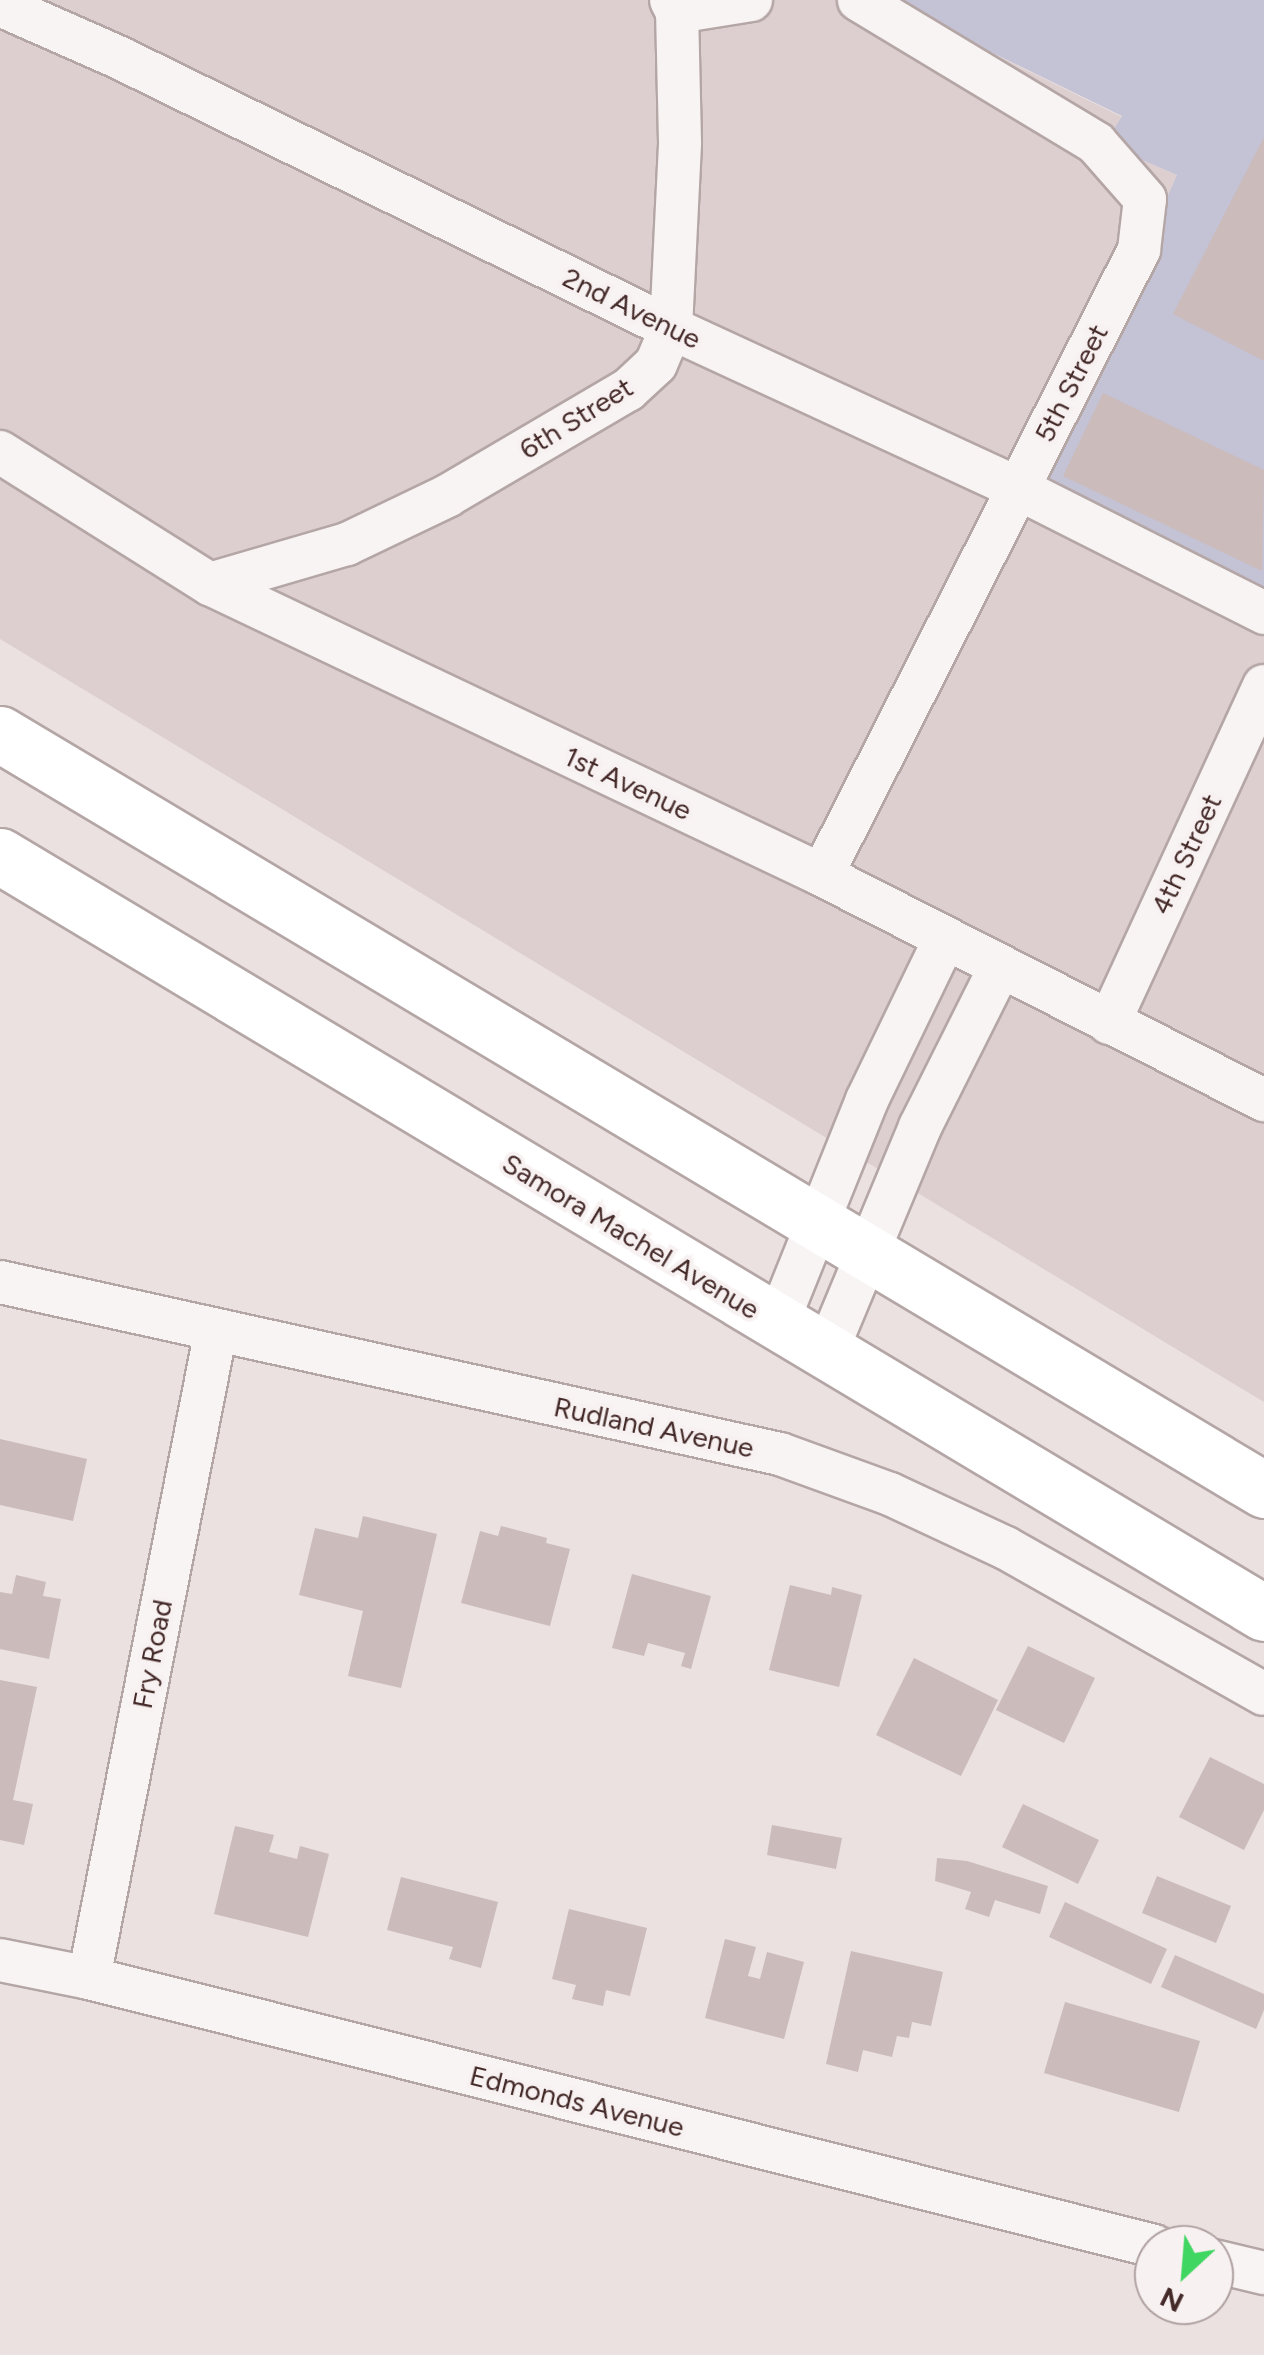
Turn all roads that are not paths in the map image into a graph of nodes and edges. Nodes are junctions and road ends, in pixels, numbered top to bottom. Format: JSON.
{"nodes":[{"id":1,"x":751,"y":0,"type":"edge"},
{"id":2,"x":859,"y":0,"type":"edge"},
{"id":3,"x":0,"y":5,"type":"edge"},
{"id":4,"x":674,"y":6,"type":"edge"},
{"id":5,"x":671,"y":328,"type":"junction"},
{"id":6,"x":0,"y":452,"type":"edge"},
{"id":7,"x":1017,"y":488,"type":"junction"},
{"id":8,"x":210,"y":584,"type":"junction"},
{"id":9,"x":1264,"y":613,"type":"edge"},
{"id":10,"x":1264,"y":686,"type":"edge"},
{"id":11,"x":0,"y":734,"type":"edge"},
{"id":12,"x":0,"y":856,"type":"edge"},
{"id":13,"x":822,"y":875,"type":"junction"},
{"id":14,"x":944,"y":939,"type":"junction"},
{"id":15,"x":1000,"y":967,"type":"junction"},
{"id":16,"x":1109,"y":1023,"type":"junction"},
{"id":17,"x":1264,"y":1100,"type":"edge"},
{"id":18,"x":816,"y":1223,"type":"junction"},
{"id":19,"x":866,"y":1252,"type":"junction"},
{"id":20,"x":0,"y":1282,"type":"edge"},
{"id":21,"x":777,"y":1324,"type":"junction"},
{"id":22,"x":216,"y":1330,"type":"junction"},
{"id":23,"x":826,"y":1353,"type":"junction"},
{"id":24,"x":1264,"y":1490,"type":"edge"},
{"id":25,"x":1264,"y":1614,"type":"edge"},
{"id":26,"x":1264,"y":1694,"type":"edge"},
{"id":27,"x":0,"y":1960,"type":"edge"},
{"id":28,"x":89,"y":1978,"type":"junction"},
{"id":29,"x":1134,"y":2241,"type":"edge"},
{"id":30,"x":1234,"y":2266,"type":"edge"},
{"id":31,"x":1264,"y":2274,"type":"edge"}],
"edges":[{"from":1,"to":4,"type":"street"},
{"from":2,"to":7,"type":"street","name":"5th Street"},
{"from":3,"to":5,"type":"street","name":"2nd Avenue"},
{"from":4,"to":5,"type":"street","name":"6th Street"},
{"from":5,"to":7,"type":"street","name":"2nd Avenue"},
{"from":5,"to":8,"type":"street","name":"6th Street"},
{"from":6,"to":8,"type":"street","name":"1st Avenue"},
{"from":7,"to":9,"type":"street","name":"2nd Avenue"},
{"from":7,"to":13,"type":"street","name":"5th Street"},
{"from":8,"to":13,"type":"street","name":"1st Avenue"},
{"from":10,"to":16,"type":"street","name":"4th Street"},
{"from":11,"to":18,"type":"highway"},
{"from":12,"to":21,"type":"highway","name":"Samora Machel Avenue"},
{"from":13,"to":14,"type":"street","name":"1st Avenue"},
{"from":14,"to":15,"type":"street","name":"1st Avenue"},
{"from":14,"to":18,"type":"street"},
{"from":15,"to":16,"type":"street","name":"1st Avenue"},
{"from":15,"to":19,"type":"street"},
{"from":16,"to":17,"type":"street","name":"1st Avenue"},
{"from":18,"to":19,"type":"highway"},
{"from":18,"to":21,"type":"street"},
{"from":19,"to":23,"type":"street"},
{"from":19,"to":24,"type":"highway"},
{"from":20,"to":22,"type":"street","name":"Rudland Avenue"},
{"from":21,"to":23,"type":"highway","name":"Samora Machel Avenue"},
{"from":22,"to":26,"type":"street","name":"Rudland Avenue"},
{"from":22,"to":28,"type":"street","name":"Fry Road"},
{"from":23,"to":25,"type":"highway","name":"Samora Machel Avenue"},
{"from":27,"to":28,"type":"street","name":"Edmonds Avenue"},
{"from":28,"to":29,"type":"street","name":"Edmonds Avenue"},
{"from":30,"to":31,"type":"street"}]}
